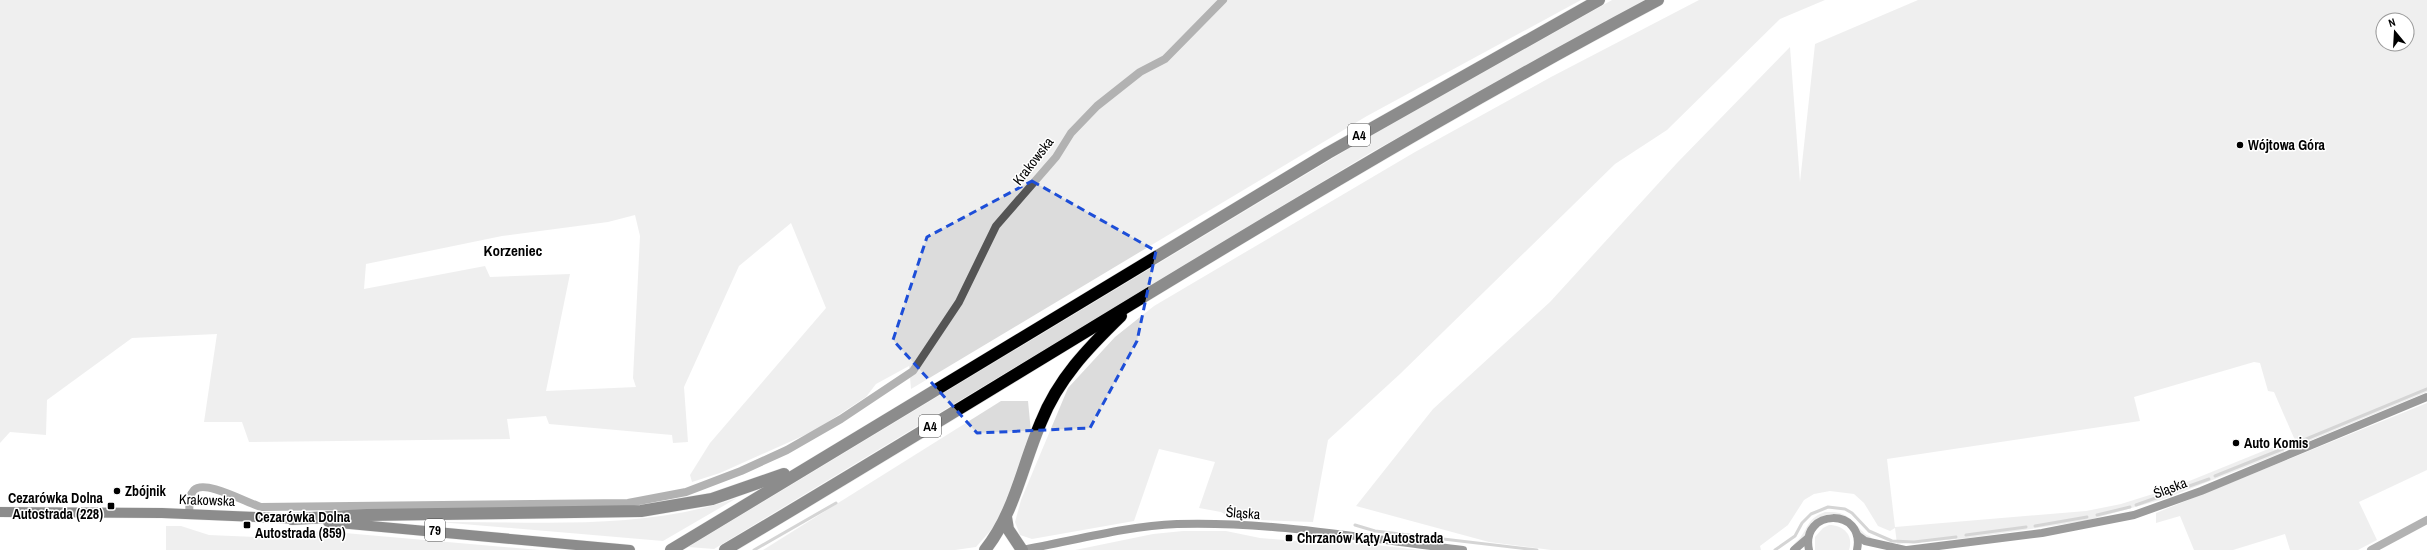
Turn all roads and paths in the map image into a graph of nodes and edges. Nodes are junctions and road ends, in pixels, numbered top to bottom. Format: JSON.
{"nodes":[{"id":1,"x":1224,"y":0,"type":"edge"},
{"id":2,"x":1599,"y":0,"type":"edge"},
{"id":3,"x":1658,"y":0,"type":"edge"},
{"id":4,"x":1135,"y":302,"type":"junction"},
{"id":5,"x":2427,"y":397,"type":"edge"},
{"id":6,"x":822,"y":459,"type":"junction"},
{"id":7,"x":0,"y":512,"type":"edge"},
{"id":8,"x":189,"y":514,"type":"junction"},
{"id":9,"x":1006,"y":517,"type":"junction"},
{"id":10,"x":292,"y":519,"type":"junction"},
{"id":11,"x":2427,"y":520,"type":"edge"},
{"id":12,"x":1857,"y":535,"type":"junction"},
{"id":13,"x":1808,"y":538,"type":"junction"},
{"id":14,"x":630,"y":550,"type":"edge"},
{"id":15,"x":671,"y":550,"type":"edge"},
{"id":16,"x":725,"y":550,"type":"edge"},
{"id":17,"x":985,"y":550,"type":"edge"},
{"id":18,"x":1022,"y":550,"type":"edge"},
{"id":19,"x":1463,"y":550,"type":"edge"},
{"id":20,"x":1794,"y":550,"type":"edge"},
{"id":21,"x":1809,"y":550,"type":"edge"},
{"id":22,"x":1857,"y":550,"type":"edge"},
{"id":23,"x":1906,"y":550,"type":"edge"},
{"id":24,"x":2371,"y":550,"type":"edge"}],
"edges":[{"from":1,"to":8,"type":"street","name":"Krakowska"},
{"from":2,"to":6,"type":"highway","number":"A4"},
{"from":3,"to":4,"type":"highway","number":"A4"},
{"from":4,"to":9,"type":"highway"},
{"from":4,"to":16,"type":"highway","number":"A4"},
{"from":5,"to":23,"type":"main road","name":"Śląska"},
{"from":6,"to":10,"type":"highway"},
{"from":6,"to":15,"type":"highway","number":"A4"},
{"from":7,"to":8,"type":"main road","name":"Krakowska","number":"79"},
{"from":8,"to":10,"type":"main road","name":"Krakowska","number":"79"},
{"from":9,"to":17,"type":"highway"},
{"from":9,"to":18,"type":"highway"},
{"from":10,"to":14,"type":"main road","number":"79"},
{"from":11,"to":24,"type":"street"},
{"from":12,"to":13,"type":"main road"},
{"from":12,"to":22,"type":"main road"},
{"from":12,"to":23,"type":"main road","name":"Śląska"},
{"from":13,"to":20,"type":"main road"},
{"from":13,"to":21,"type":"main road"},
{"from":18,"to":19,"type":"main road","name":"Śląska"}]}
